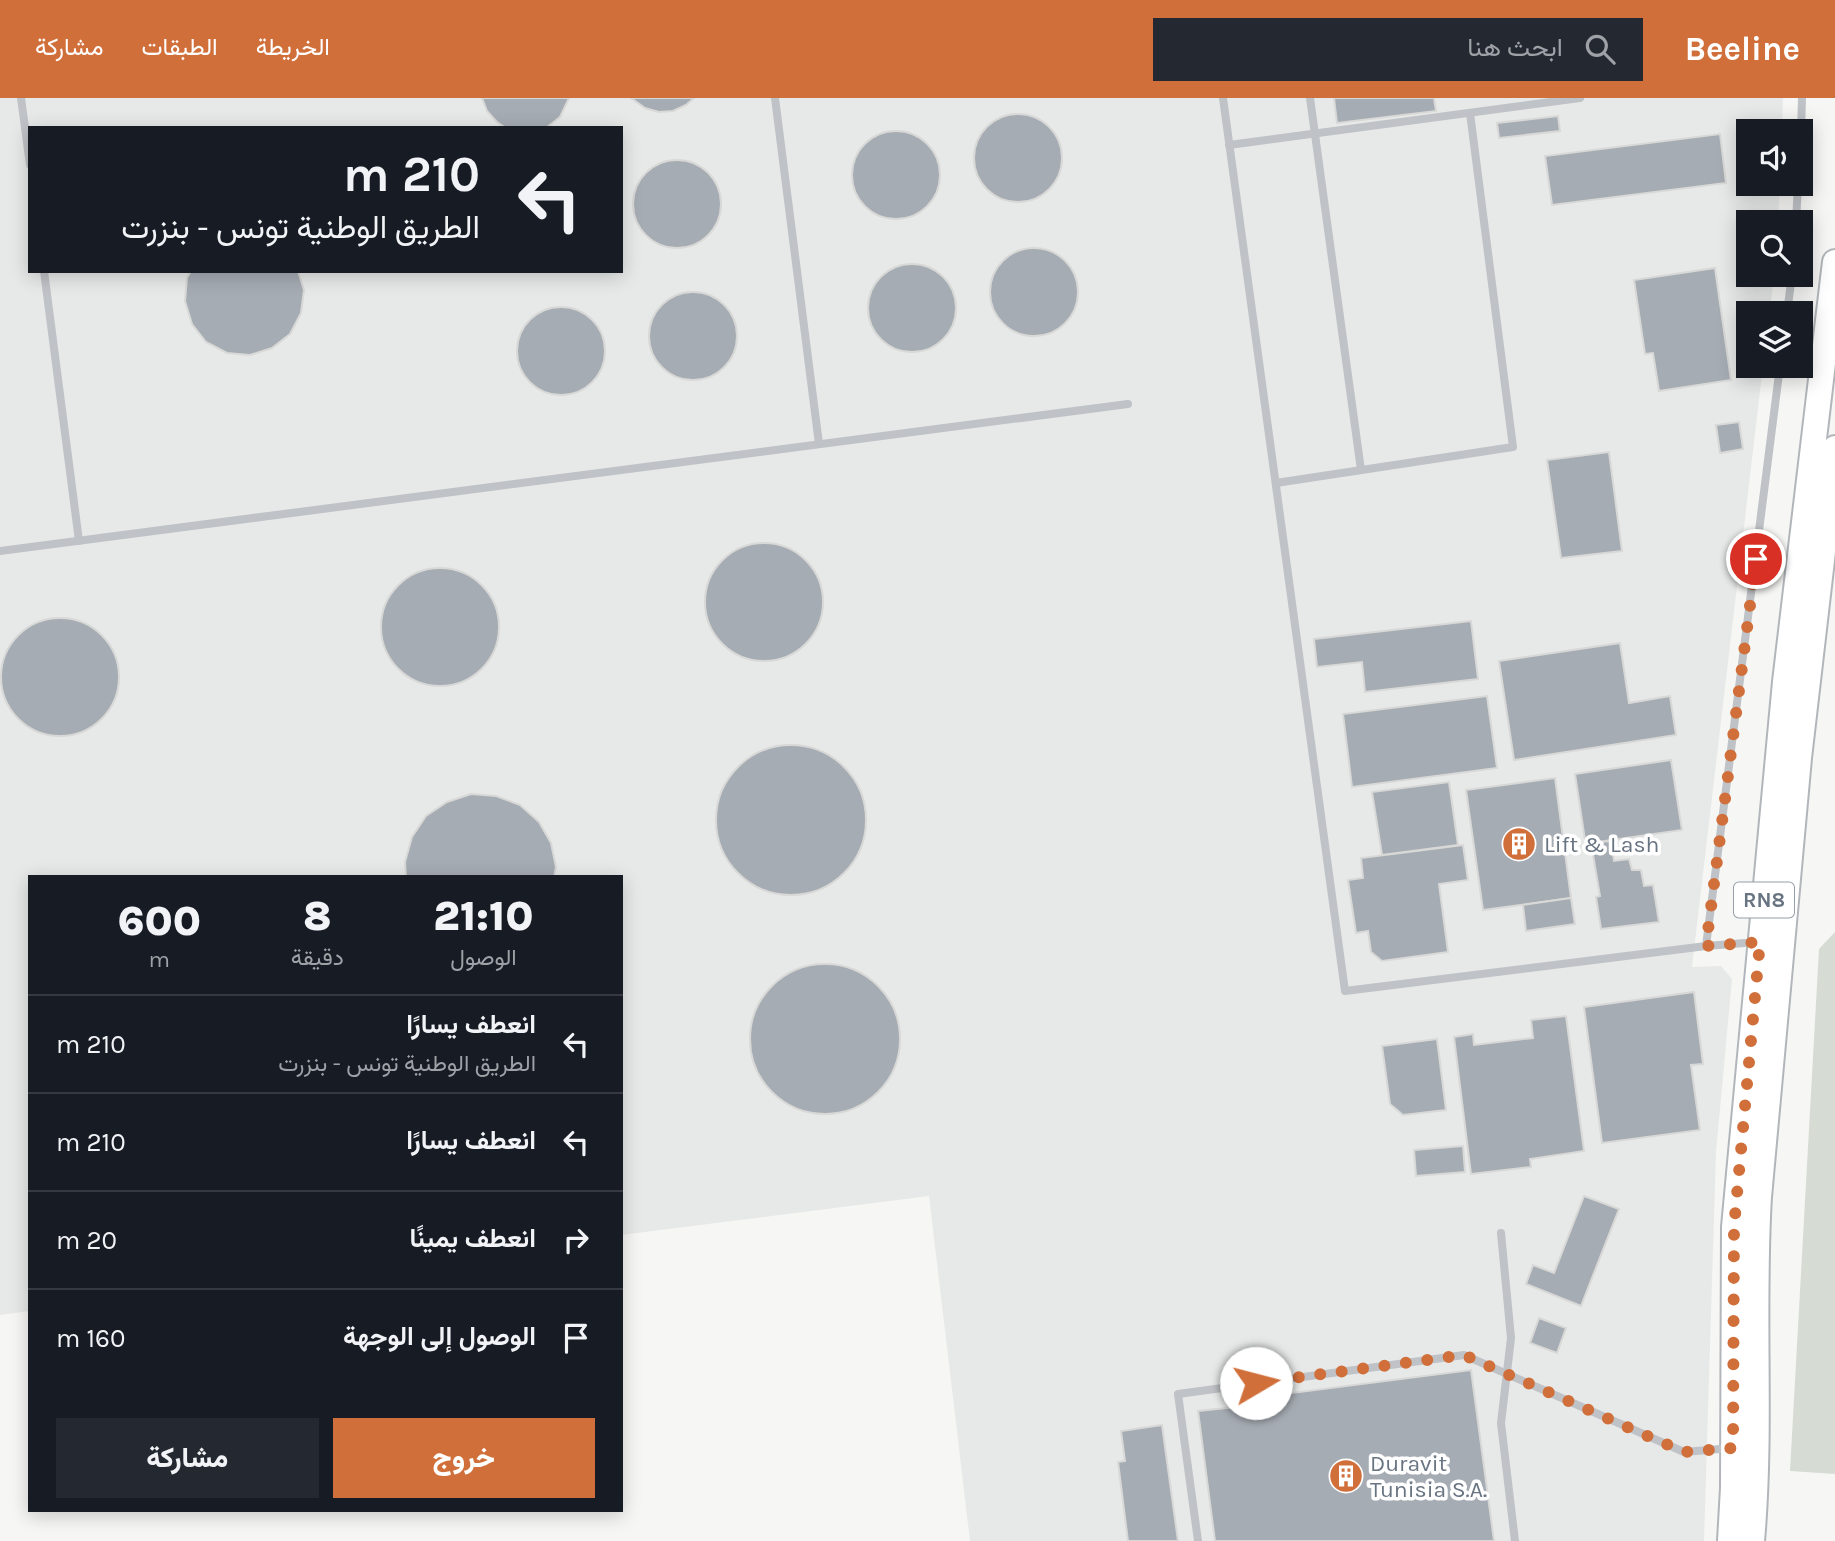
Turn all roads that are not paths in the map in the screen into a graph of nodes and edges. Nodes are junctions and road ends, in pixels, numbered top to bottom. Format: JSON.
{"nodes":[{"id":1,"x":21,"y":98,"type":"edge"},
{"id":2,"x":775,"y":98,"type":"edge"},
{"id":3,"x":1223,"y":98,"type":"edge"},
{"id":4,"x":1310,"y":98,"type":"edge"},
{"id":5,"x":1580,"y":98,"type":"edge"},
{"id":6,"x":1802,"y":98,"type":"edge"},
{"id":7,"x":1470,"y":113,"type":"junction"},
{"id":8,"x":1801,"y":119,"type":"edge"},
{"id":9,"x":1314,"y":134,"type":"junction"},
{"id":10,"x":1229,"y":145,"type":"junction"},
{"id":11,"x":28,"y":149,"type":"edge"},
{"id":12,"x":1835,"y":262,"type":"edge"},
{"id":13,"x":44,"y":273,"type":"edge"},
{"id":14,"x":1778,"y":378,"type":"edge"},
{"id":15,"x":1128,"y":404,"type":"dead end"},
{"id":16,"x":819,"y":444,"type":"junction"},
{"id":17,"x":1835,"y":447,"type":"edge"},
{"id":18,"x":1361,"y":470,"type":"junction"},
{"id":19,"x":1276,"y":483,"type":"junction"},
{"id":20,"x":79,"y":541,"type":"junction"},
{"id":21,"x":0,"y":551,"type":"edge"},
{"id":22,"x":1771,"y":942,"type":"junction"},
{"id":23,"x":1706,"y":946,"type":"junction"},
{"id":24,"x":1501,"y":1233,"type":"dead end"},
{"id":25,"x":1508,"y":1375,"type":"junction"},
{"id":26,"x":1733,"y":1448,"type":"junction"},
{"id":27,"x":1198,"y":1541,"type":"edge"},
{"id":28,"x":1515,"y":1541,"type":"edge"},
{"id":29,"x":1730,"y":1541,"type":"edge"},
{"id":30,"x":1752,"y":1541,"type":"edge"}],
"edges":[{"from":1,"to":11,"type":"lane"},
{"from":2,"to":16,"type":"lane"},
{"from":3,"to":10,"type":"lane"},
{"from":4,"to":9,"type":"lane"},
{"from":5,"to":7,"type":"lane"},
{"from":6,"to":8,"type":"lane"},
{"from":7,"to":9,"type":"lane"},
{"from":7,"to":18,"type":"lane"},
{"from":9,"to":10,"type":"lane"},
{"from":9,"to":18,"type":"lane"},
{"from":10,"to":19,"type":"lane"},
{"from":12,"to":22,"type":"main road","number":"RN8"},
{"from":13,"to":20,"type":"lane"},
{"from":14,"to":23,"type":"lane"},
{"from":15,"to":16,"type":"lane"},
{"from":16,"to":20,"type":"lane"},
{"from":17,"to":22,"type":"main road","number":"RN8"},
{"from":18,"to":19,"type":"lane"},
{"from":19,"to":23,"type":"lane"},
{"from":20,"to":21,"type":"lane"},
{"from":22,"to":23,"type":"lane"},
{"from":22,"to":26,"type":"main road","number":"RN8"},
{"from":22,"to":30,"type":"main road","number":"RN8"},
{"from":24,"to":25,"type":"lane"},
{"from":25,"to":26,"type":"lane"},
{"from":25,"to":27,"type":"lane"},
{"from":25,"to":28,"type":"lane"},
{"from":26,"to":29,"type":"main road","number":"RN8"}]}
